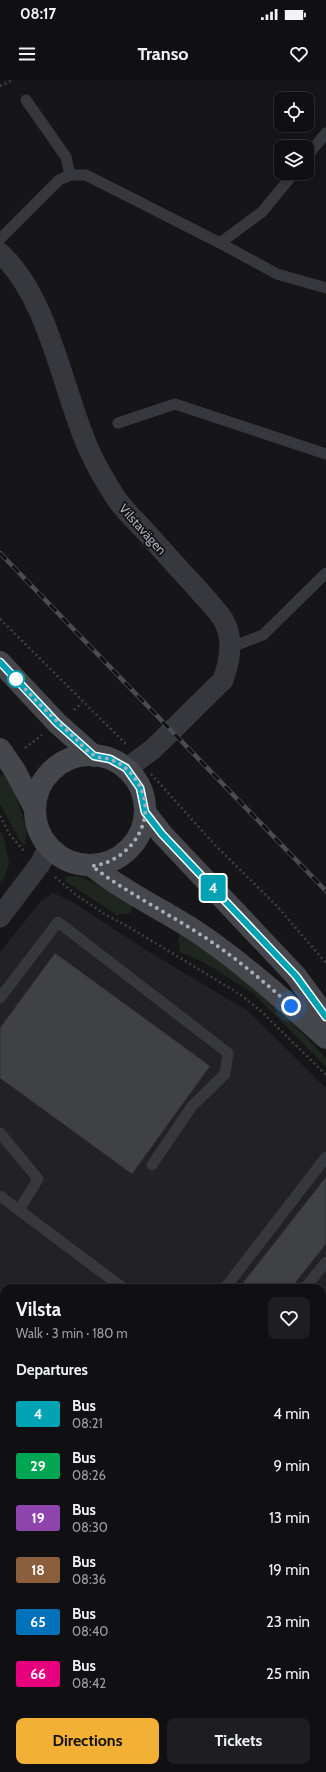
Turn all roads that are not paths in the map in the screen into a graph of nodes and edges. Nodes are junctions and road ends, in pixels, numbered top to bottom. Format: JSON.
{"nodes":[{"id":1,"x":26,"y":100,"type":"dead end"},
{"id":2,"x":326,"y":133,"type":"edge"},
{"id":3,"x":314,"y":148,"type":"edge"},
{"id":4,"x":70,"y":175,"type":"junction"},
{"id":5,"x":288,"y":180,"type":"edge"},
{"id":6,"x":0,"y":239,"type":"edge"},
{"id":7,"x":220,"y":243,"type":"junction"},
{"id":8,"x":0,"y":253,"type":"edge"},
{"id":9,"x":326,"y":288,"type":"edge"},
{"id":10,"x":118,"y":423,"type":"dead end"},
{"id":11,"x":326,"y":454,"type":"edge"},
{"id":12,"x":326,"y":574,"type":"edge"},
{"id":13,"x":230,"y":647,"type":"junction"},
{"id":14,"x":0,"y":662,"type":"edge"},
{"id":15,"x":4,"y":755,"type":"edge"},
{"id":16,"x":94,"y":756,"type":"junction"},
{"id":17,"x":132,"y":764,"type":"junction"},
{"id":18,"x":35,"y":809,"type":"junction"},
{"id":19,"x":145,"y":812,"type":"junction"},
{"id":20,"x":44,"y":855,"type":"junction"},
{"id":21,"x":92,"y":866,"type":"junction"},
{"id":22,"x":2,"y":910,"type":"edge"},
{"id":23,"x":0,"y":998,"type":"edge"},
{"id":24,"x":326,"y":1017,"type":"edge"},
{"id":25,"x":326,"y":1038,"type":"edge"},
{"id":26,"x":0,"y":1133,"type":"edge"},
{"id":27,"x":326,"y":1157,"type":"edge"},
{"id":28,"x":152,"y":1165,"type":"dead end"},
{"id":29,"x":0,"y":1196,"type":"edge"},
{"id":30,"x":19,"y":1210,"type":"junction"},
{"id":31,"x":326,"y":1262,"type":"edge"},
{"id":32,"x":118,"y":1284,"type":"edge"},
{"id":33,"x":228,"y":1284,"type":"edge"},
{"id":34,"x":309,"y":1284,"type":"edge"}],
"edges":[{"from":1,"to":4,"type":"lane"},
{"from":2,"to":3,"type":"lane"},
{"from":4,"to":6,"type":"lane"},
{"from":4,"to":7,"type":"lane"},
{"from":5,"to":7,"type":"lane"},
{"from":7,"to":9,"type":"lane"},
{"from":8,"to":13,"type":"street","name":"Vilstavägen"},
{"from":10,"to":11,"type":"lane"},
{"from":12,"to":13,"type":"lane"},
{"from":13,"to":17,"type":"street","name":"Vilstavägen"},
{"from":14,"to":16,"type":"main road"},
{"from":15,"to":18,"type":"main road"},
{"from":16,"to":17,"type":"main road"},
{"from":16,"to":18,"type":"main road"},
{"from":17,"to":19,"type":"main road"},
{"from":18,"to":20,"type":"main road"},
{"from":19,"to":21,"type":"main road"},
{"from":19,"to":24,"type":"main road"},
{"from":20,"to":21,"type":"main road"},
{"from":20,"to":22,"type":"street"},
{"from":21,"to":25,"type":"main road"},
{"from":23,"to":28,"type":"lane"},
{"from":26,"to":30,"type":"lane"},
{"from":27,"to":33,"type":"lane"},
{"from":29,"to":30,"type":"lane"},
{"from":30,"to":32,"type":"lane"},
{"from":31,"to":34,"type":"lane"}]}
